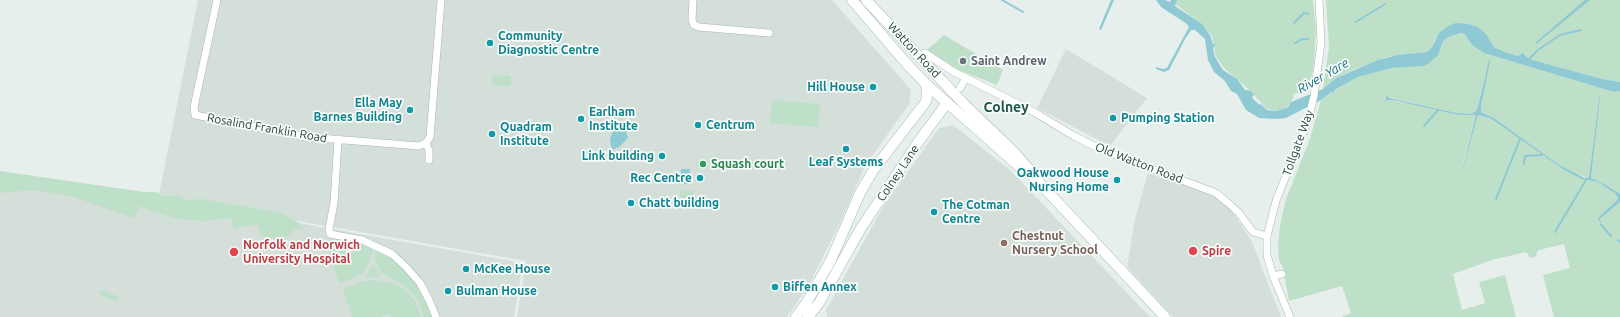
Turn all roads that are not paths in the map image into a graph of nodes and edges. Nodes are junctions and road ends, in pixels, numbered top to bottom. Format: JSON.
{"nodes":[{"id":1,"x":217,"y":0,"type":"edge"},
{"id":2,"x":441,"y":0,"type":"edge"},
{"id":3,"x":694,"y":0,"type":"edge"},
{"id":4,"x":852,"y":0,"type":"edge"},
{"id":5,"x":865,"y":0,"type":"edge"},
{"id":6,"x":1319,"y":0,"type":"edge"},
{"id":7,"x":769,"y":33,"type":"dead end"},
{"id":8,"x":925,"y":53,"type":"dead end"},
{"id":9,"x":966,"y":78,"type":"junction"},
{"id":10,"x":926,"y":84,"type":"junction"},
{"id":11,"x":960,"y":88,"type":"dead end"},
{"id":12,"x":944,"y":99,"type":"junction"},
{"id":13,"x":961,"y":100,"type":"junction"},
{"id":14,"x":909,"y":125,"type":"junction"},
{"id":15,"x":338,"y":139,"type":"junction"},
{"id":16,"x":426,"y":143,"type":"junction"},
{"id":17,"x":429,"y":160,"type":"dead end"},
{"id":18,"x":1033,"y":176,"type":"junction"},
{"id":19,"x":1267,"y":236,"type":"junction"},
{"id":20,"x":840,"y":238,"type":"junction"},
{"id":21,"x":852,"y":244,"type":"junction"},
{"id":22,"x":1282,"y":274,"type":"dead end"},
{"id":23,"x":1273,"y":276,"type":"junction"},
{"id":24,"x":436,"y":317,"type":"edge"},
{"id":25,"x":796,"y":317,"type":"edge"},
{"id":26,"x":808,"y":317,"type":"edge"},
{"id":27,"x":1165,"y":317,"type":"edge"},
{"id":28,"x":1290,"y":317,"type":"edge"}],
"edges":[{"from":1,"to":15,"type":"street","name":"Rosalind Franklin Road"},
{"from":2,"to":16,"type":"street"},
{"from":3,"to":7,"type":"street"},
{"from":4,"to":10,"type":"main road","name":"Watton Road"},
{"from":5,"to":12,"type":"main road","name":"Watton Road"},
{"from":5,"to":13,"type":"main road","name":"Watton Road"},
{"from":6,"to":19,"type":"street","name":"Tollgate Way"},
{"from":8,"to":9,"type":"street","name":"Old Watton Road"},
{"from":9,"to":11,"type":"street"},
{"from":9,"to":19,"type":"street","name":"Old Watton Road"},
{"from":10,"to":12,"type":"main road","name":"Watton Road"},
{"from":10,"to":14,"type":"main road","name":"Colney Lane"},
{"from":12,"to":13,"type":"main road","name":"Watton Road"},
{"from":12,"to":14,"type":"main road","name":"Colney Lane"},
{"from":12,"to":18,"type":"main road","name":"Watton Road"},
{"from":12,"to":21,"type":"main road","name":"Colney Lane"},
{"from":13,"to":18,"type":"main road","name":"Watton Road"},
{"from":14,"to":20,"type":"main road","name":"Colney Lane"},
{"from":15,"to":16,"type":"street","name":"Rosalind Franklin Road"},
{"from":15,"to":24,"type":"street","name":"Rosalind Franklin Road"},
{"from":16,"to":17,"type":"street"},
{"from":18,"to":27,"type":"main road","name":"Watton Road"},
{"from":19,"to":23,"type":"street"},
{"from":20,"to":21,"type":"main road"},
{"from":20,"to":25,"type":"main road","name":"Colney Lane"},
{"from":21,"to":26,"type":"main road","name":"Colney Lane"},
{"from":22,"to":23,"type":"street"},
{"from":23,"to":28,"type":"street"}]}
